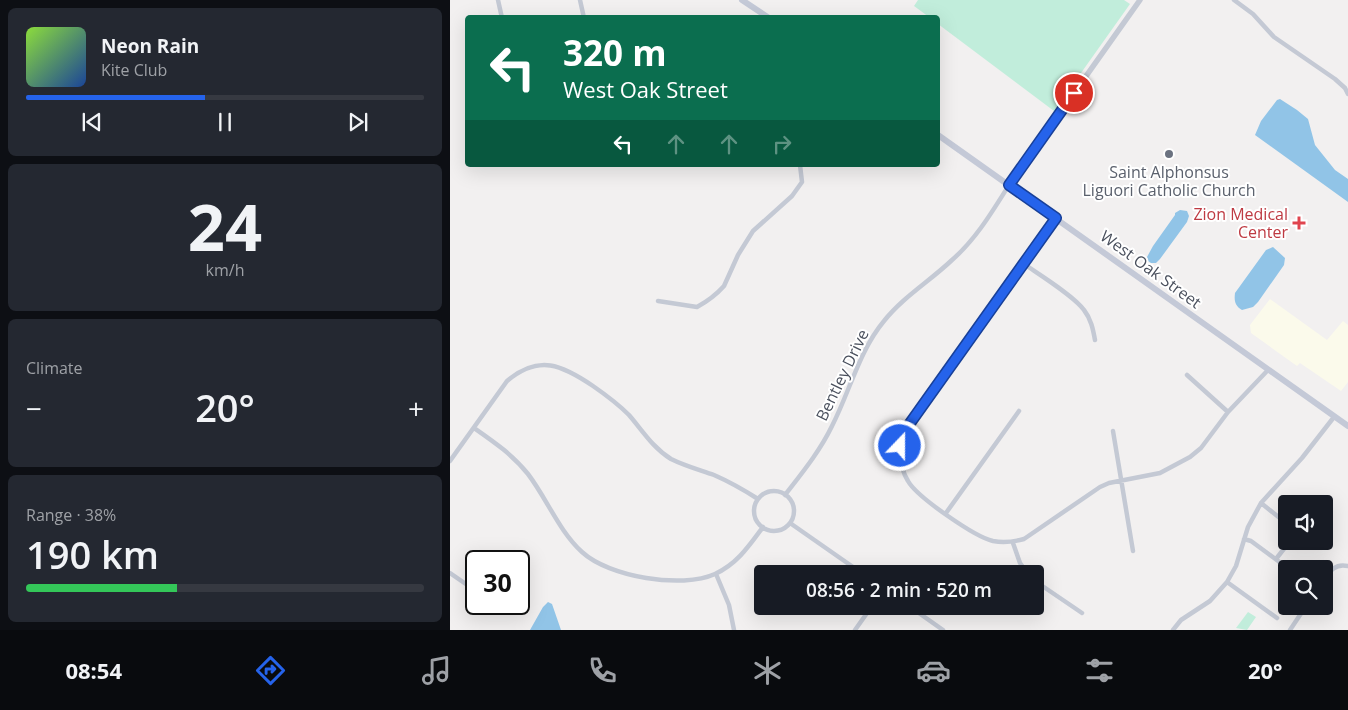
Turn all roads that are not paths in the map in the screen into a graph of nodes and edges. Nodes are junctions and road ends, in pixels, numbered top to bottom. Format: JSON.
{"nodes":[{"id":1,"x":498,"y":0,"type":"edge"},
{"id":2,"x":580,"y":0,"type":"edge"},
{"id":3,"x":742,"y":0,"type":"edge"},
{"id":4,"x":1140,"y":0,"type":"edge"},
{"id":5,"x":1237,"y":1,"type":"edge"},
{"id":6,"x":501,"y":15,"type":"edge"},
{"id":7,"x":583,"y":15,"type":"edge"},
{"id":8,"x":764,"y":15,"type":"edge"},
{"id":9,"x":1348,"y":94,"type":"edge"},
{"id":10,"x":940,"y":136,"type":"edge"},
{"id":11,"x":800,"y":167,"type":"edge"},
{"id":12,"x":1009,"y":185,"type":"junction"},
{"id":13,"x":1056,"y":218,"type":"junction"},
{"id":14,"x":1024,"y":264,"type":"junction"},
{"id":15,"x":658,"y":301,"type":"dead end"},
{"id":16,"x":1095,"y":340,"type":"dead end"},
{"id":17,"x":1268,"y":370,"type":"junction"},
{"id":18,"x":1187,"y":375,"type":"dead end"},
{"id":19,"x":1019,"y":411,"type":"dead end"},
{"id":20,"x":1228,"y":412,"type":"junction"},
{"id":21,"x":1334,"y":417,"type":"junction"},
{"id":22,"x":1348,"y":426,"type":"edge"},
{"id":23,"x":474,"y":428,"type":"junction"},
{"id":24,"x":1113,"y":431,"type":"dead end"},
{"id":25,"x":450,"y":462,"type":"edge"},
{"id":26,"x":1121,"y":482,"type":"junction"},
{"id":27,"x":785,"y":495,"type":"junction"},
{"id":28,"x":758,"y":499,"type":"junction"},
{"id":29,"x":1261,"y":503,"type":"junction"},
{"id":30,"x":946,"y":513,"type":"junction"},
{"id":31,"x":1278,"y":516,"type":"edge"},
{"id":32,"x":790,"y":522,"type":"junction"},
{"id":33,"x":763,"y":527,"type":"junction"},
{"id":34,"x":1244,"y":539,"type":"junction"},
{"id":35,"x":1013,"y":542,"type":"junction"},
{"id":36,"x":1283,"y":550,"type":"edge"},
{"id":37,"x":1132,"y":551,"type":"dead end"},
{"id":38,"x":1276,"y":559,"type":"joint"},
{"id":39,"x":850,"y":565,"type":"edge"},
{"id":40,"x":1021,"y":565,"type":"edge"},
{"id":41,"x":1348,"y":566,"type":"edge"},
{"id":42,"x":1333,"y":568,"type":"edge"},
{"id":43,"x":450,"y":573,"type":"edge"},
{"id":44,"x":716,"y":574,"type":"junction"},
{"id":45,"x":1227,"y":582,"type":"junction"},
{"id":46,"x":465,"y":583,"type":"edge"},
{"id":47,"x":1044,"y":587,"type":"edge"},
{"id":48,"x":1082,"y":613,"type":"dead end"},
{"id":49,"x":866,"y":615,"type":"edge"},
{"id":50,"x":922,"y":615,"type":"edge"},
{"id":51,"x":1300,"y":615,"type":"edge"},
{"id":52,"x":1277,"y":618,"type":"dead end"},
{"id":53,"x":734,"y":630,"type":"edge"},
{"id":54,"x":855,"y":630,"type":"edge"},
{"id":55,"x":943,"y":630,"type":"edge"},
{"id":56,"x":1173,"y":630,"type":"edge"},
{"id":57,"x":1290,"y":630,"type":"edge"}],
"edges":[{"from":1,"to":6,"type":"street"},
{"from":2,"to":7,"type":"street"},
{"from":3,"to":8,"type":"main road"},
{"from":4,"to":12,"type":"street"},
{"from":5,"to":9,"type":"street"},
{"from":10,"to":12,"type":"main road","name":"West Oak Street"},
{"from":11,"to":15,"type":"street"},
{"from":12,"to":13,"type":"main road","name":"West Oak Street"},
{"from":12,"to":27,"type":"street","name":"Bentley Drive"},
{"from":13,"to":14,"type":"street"},
{"from":13,"to":17,"type":"main road","name":"West Oak Street"},
{"from":14,"to":16,"type":"street"},
{"from":14,"to":30,"type":"street"},
{"from":17,"to":20,"type":"street"},
{"from":17,"to":21,"type":"main road","name":"West Oak Street"},
{"from":18,"to":20,"type":"street"},
{"from":19,"to":30,"type":"street"},
{"from":20,"to":26,"type":"street"},
{"from":21,"to":22,"type":"main road","name":"West Oak Street"},
{"from":21,"to":29,"type":"street"},
{"from":23,"to":25,"type":"street"},
{"from":23,"to":28,"type":"street"},
{"from":23,"to":44,"type":"street"},
{"from":24,"to":26,"type":"street"},
{"from":26,"to":35,"type":"street"},
{"from":26,"to":37,"type":"street"},
{"from":27,"to":28,"type":"street"},
{"from":27,"to":32,"type":"street"},
{"from":28,"to":33,"type":"street"},
{"from":29,"to":31,"type":"street"},
{"from":29,"to":34,"type":"street"},
{"from":30,"to":35,"type":"street"},
{"from":32,"to":33,"type":"street"},
{"from":32,"to":39,"type":"street"},
{"from":33,"to":44,"type":"street"},
{"from":34,"to":38,"type":"street"},
{"from":34,"to":45,"type":"street"},
{"from":35,"to":40,"type":"street"},
{"from":36,"to":38,"type":"street"},
{"from":41,"to":42,"type":"street"},
{"from":43,"to":46,"type":"street"},
{"from":44,"to":53,"type":"street"},
{"from":45,"to":52,"type":"street"},
{"from":45,"to":56,"type":"street"},
{"from":47,"to":48,"type":"street"},
{"from":49,"to":54,"type":"street"},
{"from":50,"to":55,"type":"street"},
{"from":51,"to":57,"type":"street"}]}
